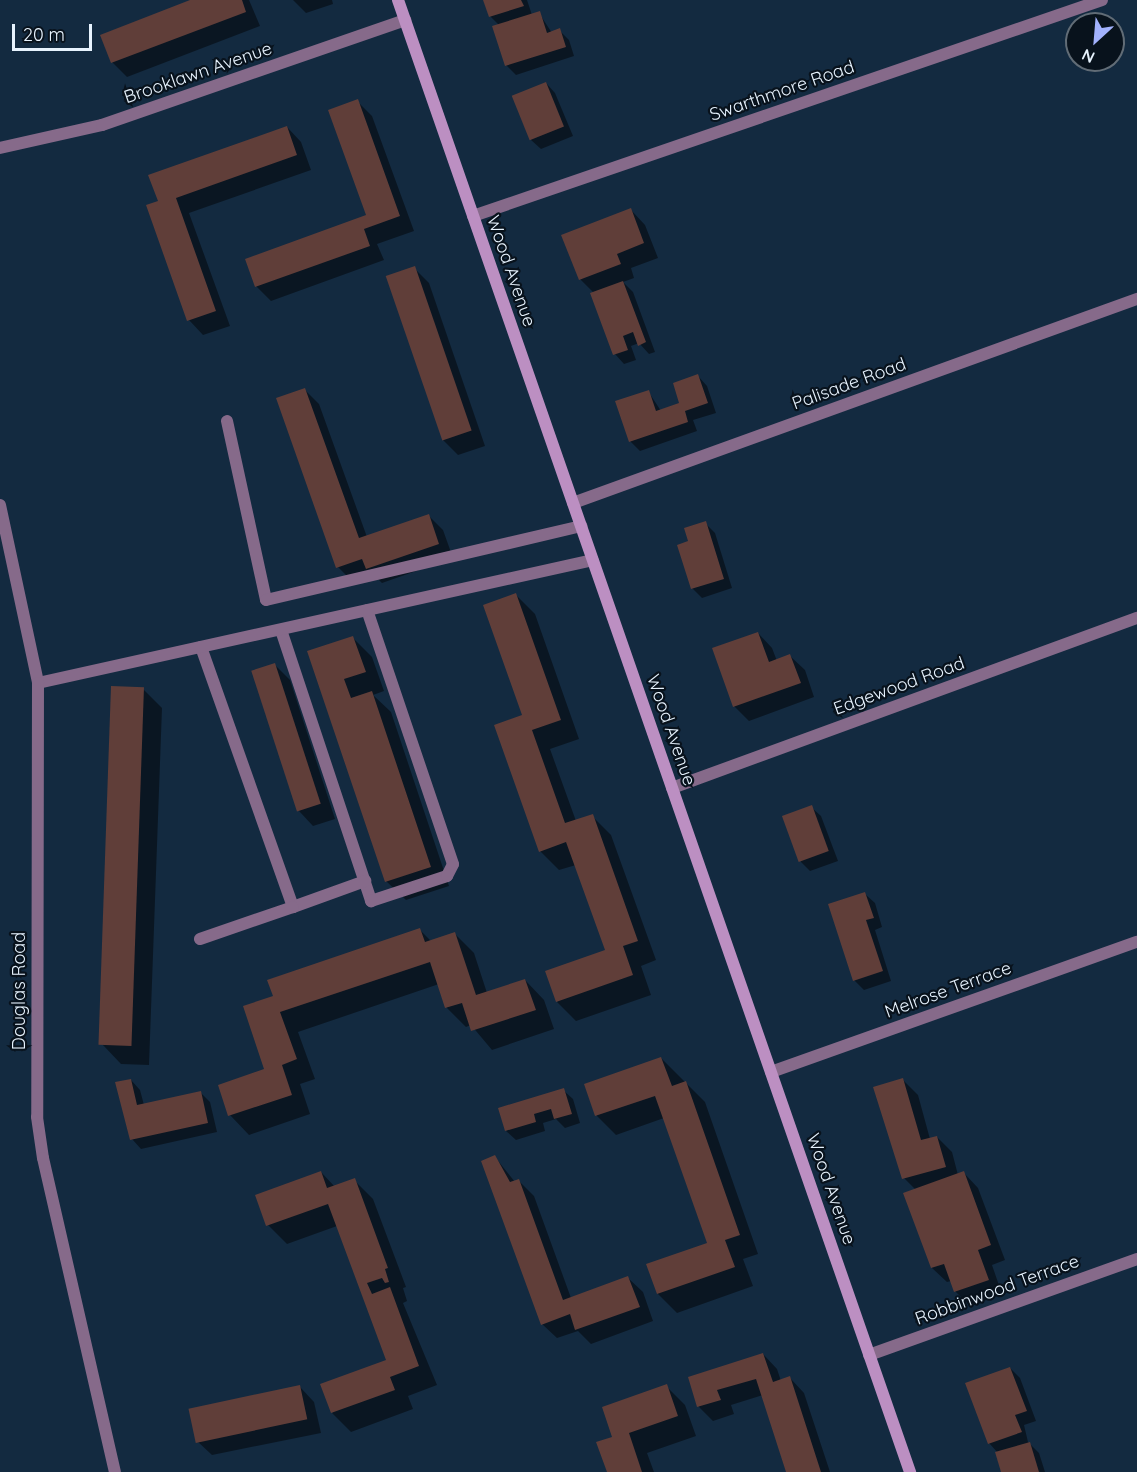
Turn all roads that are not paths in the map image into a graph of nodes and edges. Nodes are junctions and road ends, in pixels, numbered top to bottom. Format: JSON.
{"nodes":[{"id":1,"x":398,"y":0,"type":"edge"},
{"id":2,"x":1102,"y":0,"type":"edge"},
{"id":3,"x":405,"y":20,"type":"junction"},
{"id":4,"x":0,"y":148,"type":"edge"},
{"id":5,"x":473,"y":216,"type":"junction"},
{"id":6,"x":1137,"y":299,"type":"edge"},
{"id":7,"x":227,"y":421,"type":"dead end"},
{"id":8,"x":573,"y":503,"type":"junction"},
{"id":9,"x":0,"y":505,"type":"edge"},
{"id":10,"x":581,"y":526,"type":"junction"},
{"id":11,"x":593,"y":560,"type":"junction"},
{"id":12,"x":367,"y":610,"type":"junction"},
{"id":13,"x":1137,"y":618,"type":"edge"},
{"id":14,"x":281,"y":630,"type":"junction"},
{"id":15,"x":201,"y":647,"type":"junction"},
{"id":16,"x":38,"y":683,"type":"junction"},
{"id":17,"x":672,"y":788,"type":"junction"},
{"id":18,"x":365,"y":881,"type":"junction"},
{"id":19,"x":294,"y":907,"type":"junction"},
{"id":20,"x":200,"y":939,"type":"dead end"},
{"id":21,"x":1137,"y":942,"type":"edge"},
{"id":22,"x":771,"y":1072,"type":"junction"},
{"id":23,"x":1137,"y":1259,"type":"edge"},
{"id":24,"x":870,"y":1355,"type":"junction"},
{"id":25,"x":115,"y":1472,"type":"edge"},
{"id":26,"x":910,"y":1472,"type":"edge"}],
"edges":[{"from":1,"to":3,"type":"main road","name":"Wood Avenue"},
{"from":2,"to":5,"type":"street","name":"Swarthmore Road"},
{"from":3,"to":4,"type":"street","name":"Brooklawn Avenue"},
{"from":3,"to":5,"type":"main road","name":"Wood Avenue"},
{"from":5,"to":8,"type":"main road","name":"Wood Avenue"},
{"from":6,"to":8,"type":"street","name":"Palisade Road"},
{"from":7,"to":10,"type":"street"},
{"from":8,"to":10,"type":"main road","name":"Wood Avenue"},
{"from":9,"to":16,"type":"street","name":"Douglas Road"},
{"from":10,"to":11,"type":"main road","name":"Wood Avenue"},
{"from":11,"to":12,"type":"street"},
{"from":11,"to":17,"type":"main road","name":"Wood Avenue"},
{"from":12,"to":14,"type":"street"},
{"from":12,"to":18,"type":"street"},
{"from":13,"to":17,"type":"street","name":"Edgewood Road"},
{"from":14,"to":15,"type":"street"},
{"from":14,"to":18,"type":"street"},
{"from":15,"to":16,"type":"street"},
{"from":15,"to":19,"type":"street"},
{"from":16,"to":25,"type":"street","name":"Douglas Road"},
{"from":17,"to":22,"type":"main road","name":"Wood Avenue"},
{"from":18,"to":19,"type":"street"},
{"from":19,"to":20,"type":"street"},
{"from":21,"to":22,"type":"street","name":"Melrose Terrace"},
{"from":22,"to":24,"type":"main road","name":"Wood Avenue"},
{"from":23,"to":24,"type":"street","name":"Robbinwood Terrace"},
{"from":24,"to":26,"type":"main road","name":"Wood Avenue"}]}
